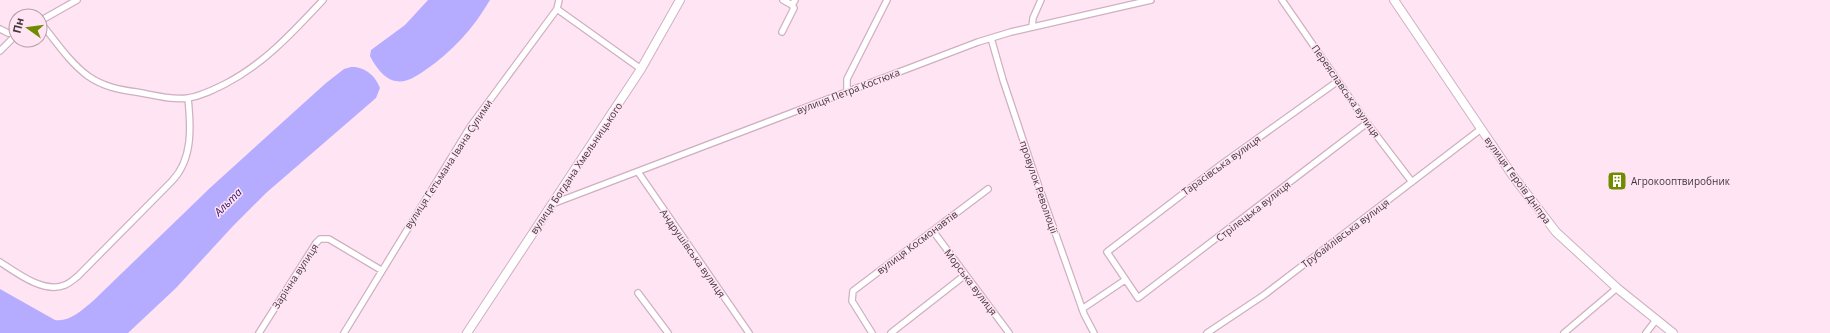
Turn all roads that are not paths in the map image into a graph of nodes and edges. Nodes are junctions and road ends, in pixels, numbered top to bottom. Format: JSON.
{"nodes":[{"id":1,"x":77,"y":0,"type":"edge"},
{"id":2,"x":323,"y":0,"type":"edge"},
{"id":3,"x":559,"y":0,"type":"edge"},
{"id":4,"x":680,"y":0,"type":"edge"},
{"id":5,"x":782,"y":0,"type":"edge"},
{"id":6,"x":886,"y":0,"type":"edge"},
{"id":7,"x":1041,"y":0,"type":"edge"},
{"id":8,"x":1151,"y":0,"type":"edge"},
{"id":9,"x":1282,"y":0,"type":"edge"},
{"id":10,"x":1394,"y":0,"type":"edge"},
{"id":11,"x":793,"y":2,"type":"edge"},
{"id":12,"x":557,"y":9,"type":"junction"},
{"id":13,"x":48,"y":17,"type":"edge"},
{"id":14,"x":1032,"y":27,"type":"junction"},
{"id":15,"x":48,"y":31,"type":"edge"},
{"id":16,"x":782,"y":32,"type":"dead end"},
{"id":17,"x":991,"y":38,"type":"junction"},
{"id":18,"x":8,"y":42,"type":"edge"},
{"id":19,"x":0,"y":51,"type":"edge"},
{"id":20,"x":641,"y":69,"type":"junction"},
{"id":21,"x":1338,"y":80,"type":"junction"},
{"id":22,"x":847,"y":92,"type":"junction"},
{"id":23,"x":188,"y":98,"type":"junction"},
{"id":24,"x":1367,"y":123,"type":"junction"},
{"id":25,"x":1481,"y":129,"type":"junction"},
{"id":26,"x":638,"y":172,"type":"junction"},
{"id":27,"x":1412,"y":182,"type":"junction"},
{"id":28,"x":988,"y":189,"type":"dead end"},
{"id":29,"x":552,"y":204,"type":"junction"},
{"id":30,"x":932,"y":231,"type":"junction"},
{"id":31,"x":0,"y":262,"type":"edge"},
{"id":32,"x":381,"y":270,"type":"junction"},
{"id":33,"x":965,"y":275,"type":"junction"},
{"id":34,"x":1125,"y":280,"type":"junction"},
{"id":35,"x":1617,"y":288,"type":"junction"},
{"id":36,"x":638,"y":293,"type":"dead end"},
{"id":37,"x":1082,"y":309,"type":"junction"},
{"id":38,"x":1656,"y":320,"type":"junction"},
{"id":39,"x":259,"y":333,"type":"edge"},
{"id":40,"x":344,"y":333,"type":"edge"},
{"id":41,"x":467,"y":333,"type":"edge"},
{"id":42,"x":668,"y":333,"type":"edge"},
{"id":43,"x":749,"y":333,"type":"edge"},
{"id":44,"x":872,"y":333,"type":"edge"},
{"id":45,"x":891,"y":333,"type":"edge"},
{"id":46,"x":1009,"y":333,"type":"edge"},
{"id":47,"x":1094,"y":333,"type":"edge"},
{"id":48,"x":1206,"y":333,"type":"edge"},
{"id":49,"x":1564,"y":333,"type":"edge"},
{"id":50,"x":1646,"y":333,"type":"edge"},
{"id":51,"x":1673,"y":333,"type":"edge"}],
"edges":[{"from":1,"to":13,"type":"street"},
{"from":2,"to":23,"type":"street"},
{"from":3,"to":12,"type":"street","name":"вулиця Гетьмана Івана Сулими"},
{"from":4,"to":20,"type":"main road","name":"вулиця Богдана Хмельницького"},
{"from":5,"to":11,"type":"street"},
{"from":6,"to":22,"type":"street"},
{"from":7,"to":14,"type":"street"},
{"from":8,"to":14,"type":"street","name":"вулиця Петра Костюка"},
{"from":9,"to":21,"type":"street","name":"Переяславська вулиця"},
{"from":10,"to":25,"type":"main road","name":"вулиця Героїв Дніпра"},
{"from":11,"to":16,"type":"street"},
{"from":12,"to":20,"type":"street"},
{"from":12,"to":32,"type":"street","name":"вулиця Гетьмана Івана Сулими"},
{"from":14,"to":17,"type":"street","name":"вулиця Петра Костюка"},
{"from":15,"to":23,"type":"street"},
{"from":17,"to":22,"type":"street","name":"вулиця Петра Костюка"},
{"from":17,"to":37,"type":"street","name":"провулок Революції"},
{"from":18,"to":19,"type":"street"},
{"from":20,"to":29,"type":"main road","name":"вулиця Богдана Хмельницького"},
{"from":21,"to":24,"type":"street","name":"Переяславська вулиця"},
{"from":21,"to":34,"type":"street","name":"Тарасівська вулиця"},
{"from":22,"to":26,"type":"street","name":"вулиця Петра Костюка"},
{"from":23,"to":31,"type":"street"},
{"from":24,"to":27,"type":"street","name":"Переяславська вулиця"},
{"from":24,"to":34,"type":"street","name":"Стрілецька вулиця"},
{"from":25,"to":27,"type":"street","name":"Трубайлівська вулиця"},
{"from":25,"to":35,"type":"main road","name":"вулиця Героїв Дніпра"},
{"from":26,"to":29,"type":"street","name":"вулиця Петра Костюка"},
{"from":26,"to":43,"type":"street","name":"Андрушівська вулиця"},
{"from":27,"to":48,"type":"street","name":"Трубайлівська вулиця"},
{"from":28,"to":30,"type":"street","name":"вулиця Космонавтів"},
{"from":29,"to":41,"type":"main road","name":"вулиця Богдана Хмельницького"},
{"from":30,"to":33,"type":"street","name":"Морська вулиця"},
{"from":30,"to":44,"type":"street","name":"вулиця Космонавтів"},
{"from":32,"to":39,"type":"street","name":"Зарічна вулиця"},
{"from":32,"to":40,"type":"street","name":"вулиця Гетьмана Івана Сулими"},
{"from":33,"to":45,"type":"street"},
{"from":33,"to":46,"type":"street","name":"Морська вулиця"},
{"from":34,"to":37,"type":"street"},
{"from":35,"to":38,"type":"main road","name":"вулиця Героїв Дніпра"},
{"from":35,"to":49,"type":"street"},
{"from":36,"to":42,"type":"street"},
{"from":37,"to":47,"type":"street","name":"провулок Революції"},
{"from":38,"to":50,"type":"street"},
{"from":38,"to":51,"type":"main road","name":"вулиця Героїв Дніпра"}]}
